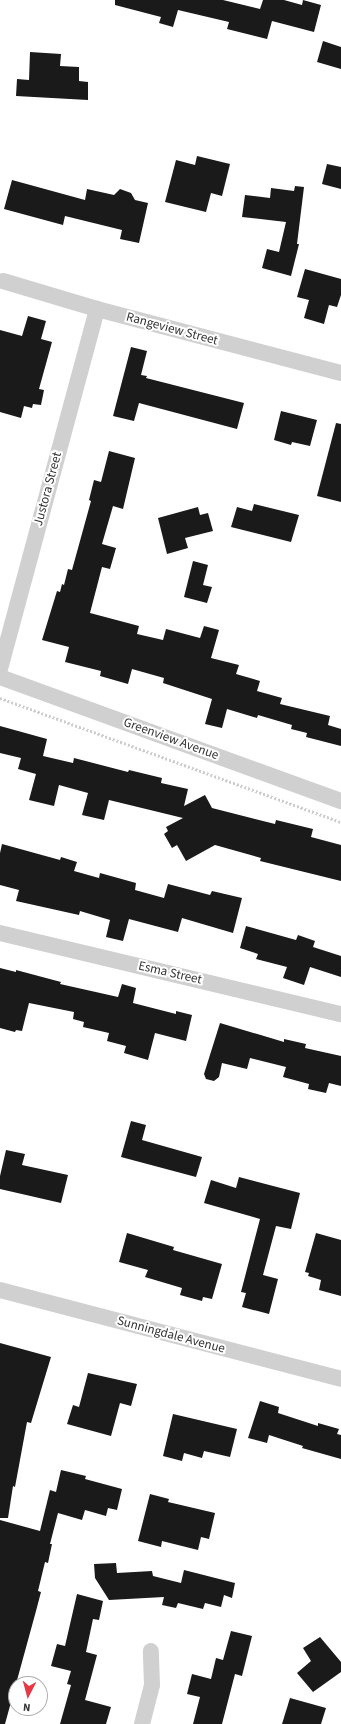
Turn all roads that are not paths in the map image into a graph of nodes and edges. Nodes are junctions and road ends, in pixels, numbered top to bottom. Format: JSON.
{"nodes":[{"id":1,"x":3,"y":281,"type":"dead end"},
{"id":2,"x":97,"y":309,"type":"junction"},
{"id":3,"x":341,"y":373,"type":"edge"},
{"id":4,"x":0,"y":669,"type":"edge"},
{"id":5,"x":0,"y":677,"type":"edge"},
{"id":6,"x":341,"y":801,"type":"edge"},
{"id":7,"x":0,"y":932,"type":"edge"},
{"id":8,"x":341,"y":1014,"type":"edge"},
{"id":9,"x":0,"y":1290,"type":"edge"},
{"id":10,"x":341,"y":1379,"type":"edge"},
{"id":11,"x":151,"y":1651,"type":"dead end"},
{"id":12,"x":142,"y":1724,"type":"edge"}],
"edges":[{"from":1,"to":2,"type":"street","name":"Rangeview Street"},
{"from":2,"to":3,"type":"street","name":"Rangeview Street"},
{"from":2,"to":4,"type":"street","name":"Justora Street"},
{"from":5,"to":6,"type":"street","name":"Greenview Avenue"},
{"from":7,"to":8,"type":"street","name":"Esma Street"},
{"from":9,"to":10,"type":"street","name":"Sunningdale Avenue"},
{"from":11,"to":12,"type":"street"}]}
